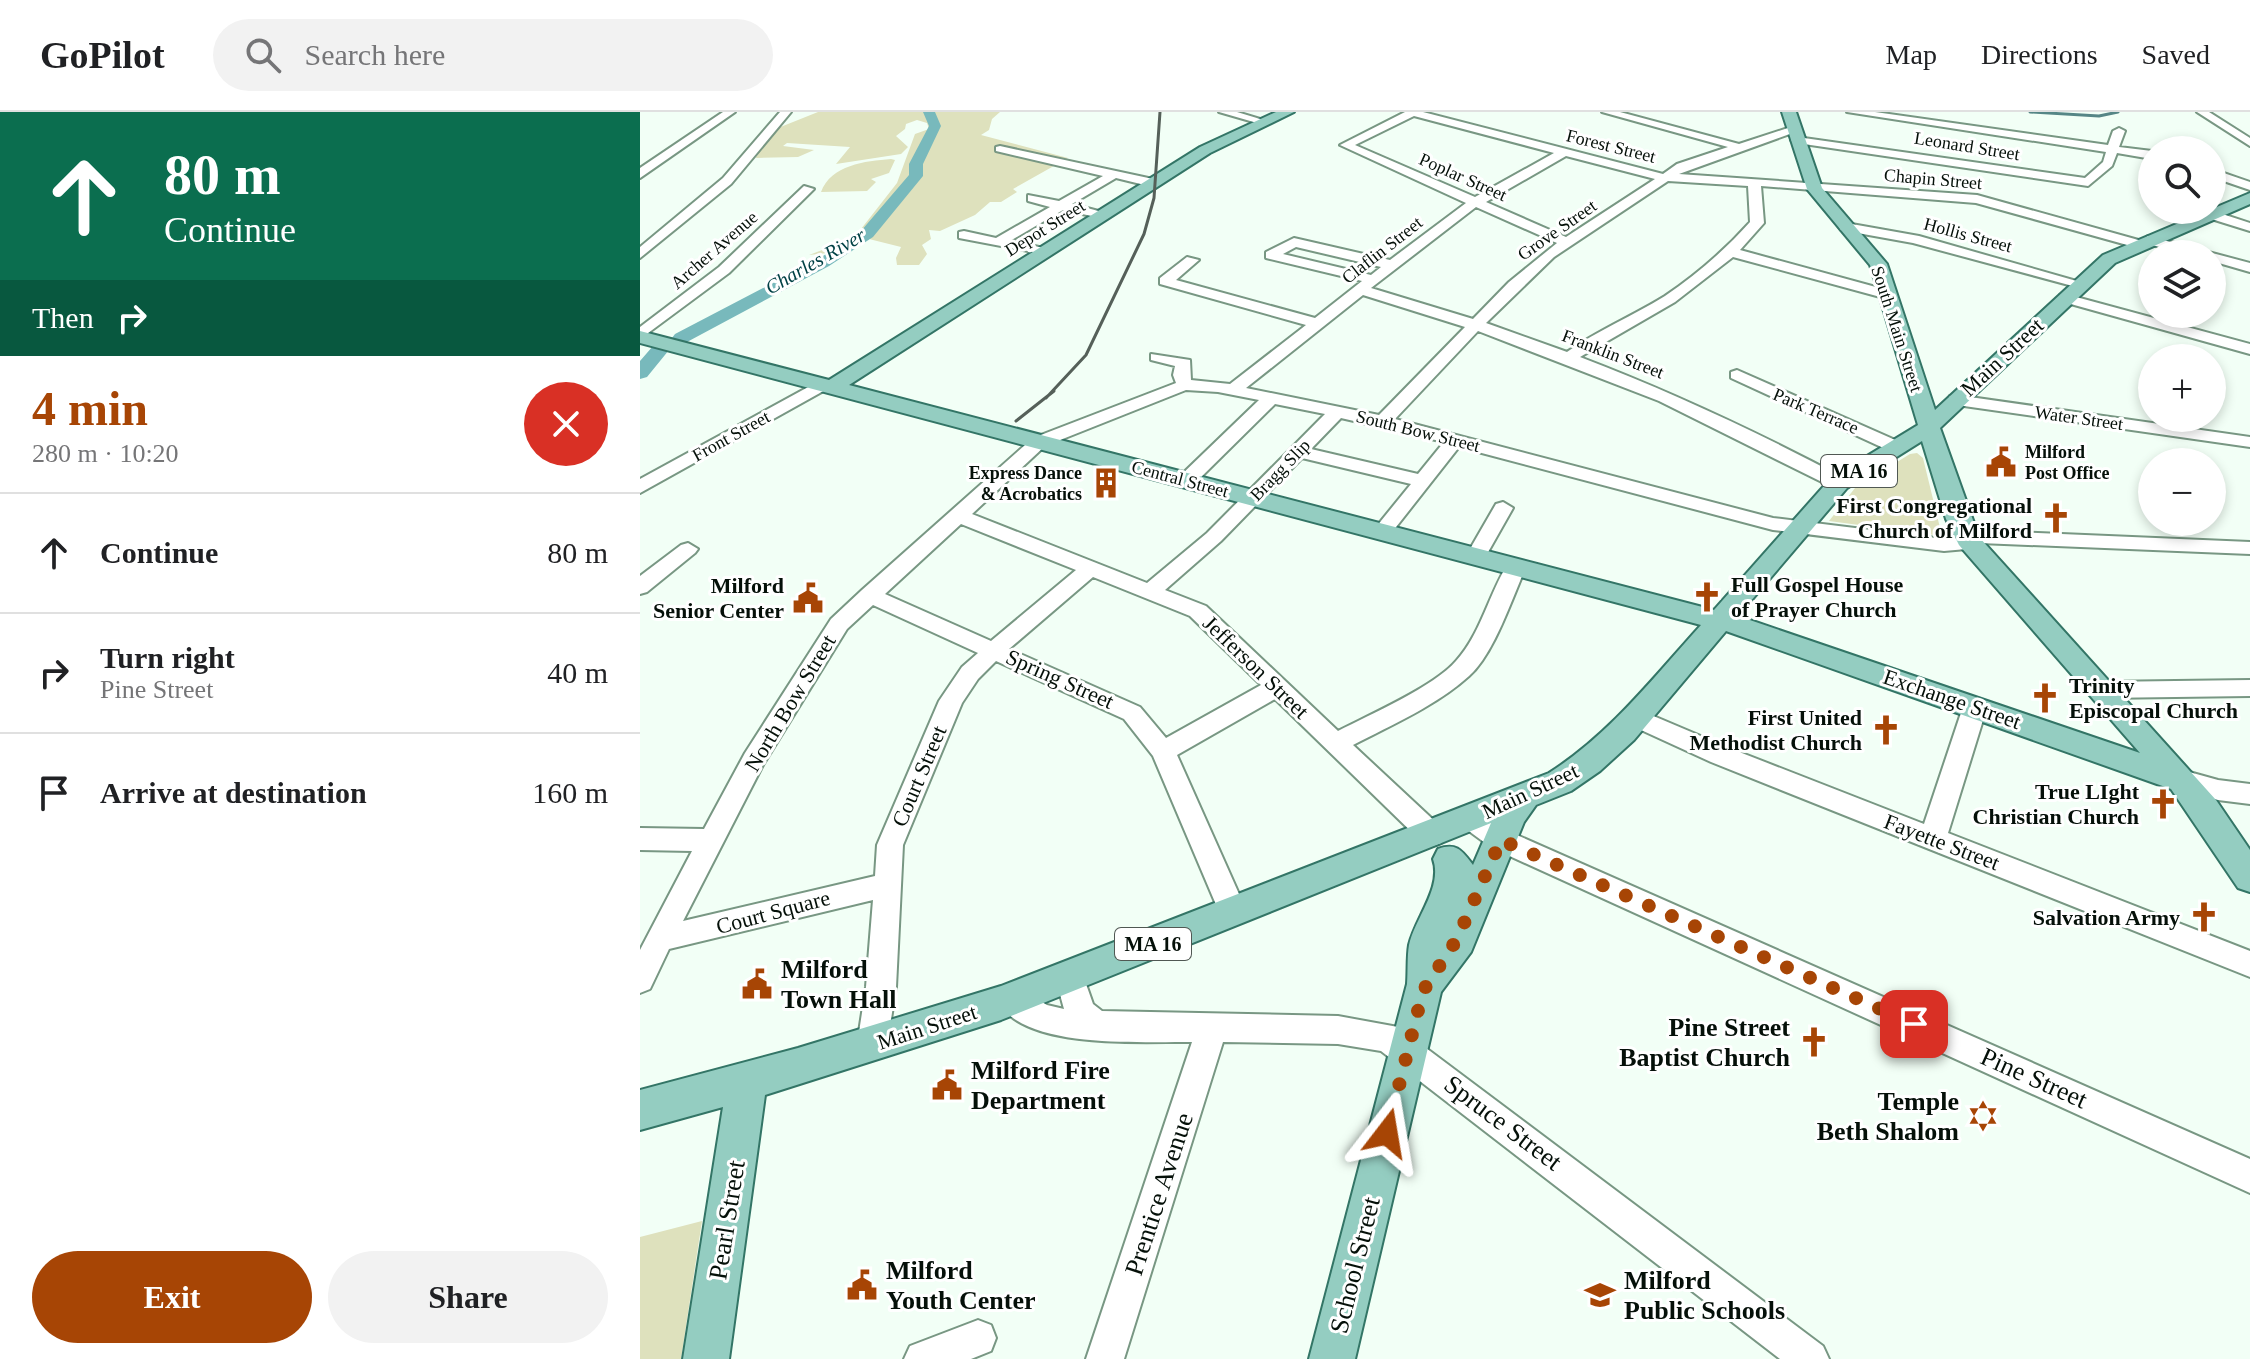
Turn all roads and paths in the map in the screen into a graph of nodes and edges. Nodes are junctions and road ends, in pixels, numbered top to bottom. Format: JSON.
{"nodes":[{"id":1,"x":730,"y":112,"type":"edge"},
{"id":2,"x":786,"y":112,"type":"edge"},
{"id":3,"x":1224,"y":112,"type":"edge"},
{"id":4,"x":1287,"y":112,"type":"edge"},
{"id":5,"x":1411,"y":112,"type":"edge"},
{"id":6,"x":1607,"y":112,"type":"edge"},
{"id":7,"x":1789,"y":112,"type":"edge"},
{"id":8,"x":1852,"y":112,"type":"edge"},
{"id":9,"x":2202,"y":112,"type":"edge"},
{"id":10,"x":1264,"y":122,"type":"junction"},
{"id":11,"x":2119,"y":131,"type":"dead end"},
{"id":12,"x":1979,"y":133,"type":"junction"},
{"id":13,"x":1796,"y":135,"type":"junction"},
{"id":14,"x":2250,"y":143,"type":"edge"},
{"id":15,"x":1739,"y":147,"type":"junction"},
{"id":16,"x":1000,"y":149,"type":"dead end"},
{"id":17,"x":2114,"y":149,"type":"junction"},
{"id":18,"x":1564,"y":152,"type":"junction"},
{"id":19,"x":2138,"y":153,"type":"edge"},
{"id":20,"x":640,"y":174,"type":"edge"},
{"id":21,"x":1115,"y":174,"type":"junction"},
{"id":22,"x":1666,"y":178,"type":"junction"},
{"id":23,"x":2226,"y":178,"type":"edge"},
{"id":24,"x":1955,"y":179,"type":"junction"},
{"id":25,"x":1754,"y":182,"type":"junction"},
{"id":26,"x":1153,"y":183,"type":"junction"},
{"id":27,"x":2250,"y":186,"type":"edge"},
{"id":28,"x":1814,"y":187,"type":"junction"},
{"id":29,"x":808,"y":189,"type":"dead end"},
{"id":30,"x":1032,"y":198,"type":"dead end"},
{"id":31,"x":1475,"y":202,"type":"junction"},
{"id":32,"x":1061,"y":206,"type":"junction"},
{"id":33,"x":1101,"y":216,"type":"junction"},
{"id":34,"x":2226,"y":219,"type":"edge"},
{"id":35,"x":2186,"y":224,"type":"edge"},
{"id":36,"x":1846,"y":227,"type":"junction"},
{"id":37,"x":2250,"y":227,"type":"edge"},
{"id":38,"x":964,"y":235,"type":"dead end"},
{"id":39,"x":2148,"y":240,"type":"edge"},
{"id":40,"x":2138,"y":241,"type":"edge"},
{"id":41,"x":998,"y":242,"type":"junction"},
{"id":42,"x":1566,"y":242,"type":"junction"},
{"id":43,"x":2138,"y":244,"type":"edge"},
{"id":44,"x":1044,"y":252,"type":"junction"},
{"id":45,"x":1731,"y":252,"type":"junction"},
{"id":46,"x":640,"y":254,"type":"edge"},
{"id":47,"x":1192,"y":260,"type":"dead end"},
{"id":48,"x":2226,"y":260,"type":"edge"},
{"id":49,"x":1393,"y":265,"type":"junction"},
{"id":50,"x":2250,"y":268,"type":"edge"},
{"id":51,"x":1374,"y":280,"type":"junction"},
{"id":52,"x":2080,"y":284,"type":"junction"},
{"id":53,"x":1361,"y":290,"type":"junction"},
{"id":54,"x":1889,"y":295,"type":"junction"},
{"id":55,"x":2065,"y":298,"type":"junction"},
{"id":56,"x":1318,"y":324,"type":"junction"},
{"id":57,"x":1476,"y":324,"type":"junction"},
{"id":58,"x":640,"y":336,"type":"edge"},
{"id":59,"x":2250,"y":349,"type":"edge"},
{"id":60,"x":1157,"y":357,"type":"dead end"},
{"id":61,"x":1567,"y":359,"type":"junction"},
{"id":62,"x":1737,"y":375,"type":"dead end"},
{"id":63,"x":1185,"y":385,"type":"junction"},
{"id":64,"x":826,"y":386,"type":"junction"},
{"id":65,"x":1232,"y":391,"type":"junction"},
{"id":66,"x":1270,"y":399,"type":"junction"},
{"id":67,"x":1956,"y":400,"type":"junction"},
{"id":68,"x":1337,"y":412,"type":"junction"},
{"id":69,"x":1383,"y":421,"type":"junction"},
{"id":70,"x":2138,"y":421,"type":"edge"},
{"id":71,"x":1929,"y":427,"type":"junction"},
{"id":72,"x":2206,"y":432,"type":"edge"},
{"id":73,"x":1455,"y":440,"type":"junction"},
{"id":74,"x":1039,"y":442,"type":"junction"},
{"id":75,"x":2250,"y":442,"type":"edge"},
{"id":76,"x":1896,"y":447,"type":"junction"},
{"id":77,"x":1297,"y":451,"type":"junction"},
{"id":78,"x":1186,"y":481,"type":"junction"},
{"id":79,"x":1423,"y":481,"type":"junction"},
{"id":80,"x":1839,"y":483,"type":"junction"},
{"id":81,"x":640,"y":487,"type":"edge"},
{"id":82,"x":1253,"y":498,"type":"junction"},
{"id":83,"x":1503,"y":508,"type":"dead end"},
{"id":84,"x":957,"y":515,"type":"junction"},
{"id":85,"x":1800,"y":527,"type":"junction"},
{"id":86,"x":1382,"y":532,"type":"junction"},
{"id":87,"x":1969,"y":540,"type":"junction"},
{"id":88,"x":2250,"y":548,"type":"edge"},
{"id":89,"x":688,"y":549,"type":"dead end"},
{"id":90,"x":1476,"y":556,"type":"junction"},
{"id":91,"x":1516,"y":567,"type":"junction"},
{"id":92,"x":1091,"y":568,"type":"junction"},
{"id":93,"x":640,"y":587,"type":"edge"},
{"id":94,"x":1151,"y":591,"type":"junction"},
{"id":95,"x":869,"y":595,"type":"junction"},
{"id":96,"x":1721,"y":621,"type":"junction"},
{"id":97,"x":994,"y":650,"type":"junction"},
{"id":98,"x":1277,"y":687,"type":"junction"},
{"id":99,"x":2250,"y":688,"type":"edge"},
{"id":100,"x":2101,"y":690,"type":"junction"},
{"id":101,"x":1975,"y":707,"type":"junction"},
{"id":102,"x":1636,"y":718,"type":"junction"},
{"id":103,"x":1335,"y":743,"type":"junction"},
{"id":104,"x":1163,"y":751,"type":"junction"},
{"id":105,"x":2182,"y":780,"type":"junction"},
{"id":106,"x":2250,"y":794,"type":"edge"},
{"id":107,"x":1524,"y":798,"type":"junction"},
{"id":108,"x":1471,"y":819,"type":"junction"},
{"id":109,"x":1432,"y":835,"type":"junction"},
{"id":110,"x":1933,"y":838,"type":"junction"},
{"id":111,"x":640,"y":839,"type":"edge"},
{"id":112,"x":710,"y":840,"type":"junction"},
{"id":113,"x":1501,"y":840,"type":"junction"},
{"id":114,"x":1452,"y":865,"type":"junction"},
{"id":115,"x":2250,"y":878,"type":"edge"},
{"id":116,"x":886,"y":885,"type":"junction"},
{"id":117,"x":1233,"y":912,"type":"junction"},
{"id":118,"x":1467,"y":918,"type":"junction"},
{"id":119,"x":660,"y":939,"type":"junction"},
{"id":120,"x":2250,"y":964,"type":"edge"},
{"id":121,"x":1070,"y":976,"type":"junction"},
{"id":122,"x":640,"y":980,"type":"edge"},
{"id":123,"x":1425,"y":984,"type":"junction"},
{"id":124,"x":1012,"y":999,"type":"junction"},
{"id":125,"x":1098,"y":1026,"type":"junction"},
{"id":126,"x":1212,"y":1028,"type":"junction"},
{"id":127,"x":872,"y":1045,"type":"junction"},
{"id":128,"x":1407,"y":1050,"type":"junction"},
{"id":129,"x":747,"y":1082,"type":"junction"},
{"id":130,"x":640,"y":1110,"type":"edge"},
{"id":131,"x":2250,"y":1176,"type":"edge"},
{"id":132,"x":978,"y":1338,"type":"dead end"},
{"id":133,"x":706,"y":1359,"type":"edge"},
{"id":134,"x":923,"y":1359,"type":"edge"},
{"id":135,"x":1105,"y":1359,"type":"edge"},
{"id":136,"x":1332,"y":1359,"type":"edge"},
{"id":137,"x":1810,"y":1359,"type":"edge"}],
"edges":[{"from":1,"to":20,"type":"street"},
{"from":2,"to":46,"type":"street"},
{"from":3,"to":10,"type":"street"},
{"from":4,"to":10,"type":"main road","name":"Depot Street"},
{"from":5,"to":18,"type":"street","name":"Forest Street"},
{"from":5,"to":31,"type":"street","name":"Poplar Street"},
{"from":6,"to":15,"type":"street"},
{"from":7,"to":13,"type":"main road","name":"South Main Street"},
{"from":8,"to":12,"type":"street"},
{"from":9,"to":14,"type":"street"},
{"from":10,"to":26,"type":"main road","name":"Depot Street"},
{"from":11,"to":17,"type":"street"},
{"from":12,"to":17,"type":"street"},
{"from":12,"to":24,"type":"street"},
{"from":13,"to":15,"type":"street","name":"Grove Street"},
{"from":13,"to":24,"type":"street","name":"Leonard Street"},
{"from":13,"to":28,"type":"main road","name":"South Main Street"},
{"from":15,"to":22,"type":"street","name":"Grove Street"},
{"from":16,"to":21,"type":"street"},
{"from":17,"to":19,"type":"street"},
{"from":17,"to":24,"type":"street","name":"Leonard Street"},
{"from":18,"to":22,"type":"street","name":"Forest Street"},
{"from":18,"to":31,"type":"street","name":"Claflin Street"},
{"from":21,"to":26,"type":"street"},
{"from":21,"to":32,"type":"street"},
{"from":22,"to":25,"type":"street","name":"Forest Street"},
{"from":22,"to":42,"type":"street","name":"Grove Street"},
{"from":23,"to":27,"type":"street"},
{"from":24,"to":28,"type":"street","name":"Chapin Street"},
{"from":24,"to":40,"type":"street","name":"Chapin Street"},
{"from":25,"to":28,"type":"street","name":"Forest Street"},
{"from":25,"to":45,"type":"street"},
{"from":26,"to":33,"type":"main road","name":"Depot Street"},
{"from":28,"to":36,"type":"main road","name":"South Main Street"},
{"from":29,"to":58,"type":"street","name":"Archer Avenue"},
{"from":30,"to":32,"type":"street"},
{"from":31,"to":42,"type":"street","name":"Poplar Street"},
{"from":31,"to":49,"type":"street","name":"Claflin Street"},
{"from":32,"to":33,"type":"street"},
{"from":32,"to":41,"type":"street"},
{"from":33,"to":44,"type":"main road","name":"Depot Street"},
{"from":34,"to":37,"type":"street"},
{"from":35,"to":39,"type":"main road","name":"Main Street","number":"MA 16"},
{"from":36,"to":52,"type":"street","name":"Hollis Street"},
{"from":36,"to":54,"type":"main road","name":"South Main Street"},
{"from":38,"to":41,"type":"street"},
{"from":41,"to":44,"type":"street"},
{"from":42,"to":57,"type":"street","name":"Grove Street"},
{"from":43,"to":52,"type":"main road","name":"Main Street","number":"MA 16"},
{"from":44,"to":64,"type":"main road","name":"Depot Street"},
{"from":45,"to":54,"type":"street"},
{"from":45,"to":61,"type":"street"},
{"from":47,"to":56,"type":"street"},
{"from":48,"to":50,"type":"street"},
{"from":49,"to":51,"type":"street","name":"Claflin Street"},
{"from":49,"to":51,"type":"street"},
{"from":51,"to":53,"type":"street","name":"Claflin Street"},
{"from":52,"to":55,"type":"main road","name":"Main Street","number":"MA 16"},
{"from":53,"to":56,"type":"street","name":"Claflin Street"},
{"from":53,"to":57,"type":"street","name":"Franklin Street"},
{"from":54,"to":71,"type":"main road","name":"South Main Street"},
{"from":55,"to":59,"type":"street"},
{"from":55,"to":67,"type":"main road","name":"Main Street","number":"MA 16"},
{"from":56,"to":65,"type":"street","name":"Claflin Street"},
{"from":57,"to":61,"type":"street","name":"Franklin Street"},
{"from":57,"to":69,"type":"street","name":"Grove Street"},
{"from":58,"to":64,"type":"main road","name":"Central Street"},
{"from":60,"to":63,"type":"street"},
{"from":61,"to":80,"type":"street","name":"Franklin Street"},
{"from":62,"to":76,"type":"street","name":"Park Terrace"},
{"from":63,"to":65,"type":"street","name":"South Bow Street"},
{"from":63,"to":74,"type":"street","name":"South Bow Street"},
{"from":64,"to":74,"type":"main road","name":"Central Street"},
{"from":64,"to":81,"type":"street","name":"Front Street"},
{"from":65,"to":66,"type":"street","name":"South Bow Street"},
{"from":66,"to":68,"type":"street","name":"South Bow Street"},
{"from":66,"to":78,"type":"street"},
{"from":67,"to":70,"type":"street","name":"Water Street"},
{"from":67,"to":71,"type":"main road","name":"Main Street","number":"MA 16"},
{"from":68,"to":69,"type":"street","name":"South Bow Street"},
{"from":68,"to":77,"type":"street","name":"Bragg Slip"},
{"from":69,"to":73,"type":"street","name":"South Bow Street"},
{"from":71,"to":76,"type":"main road","name":"Main Street","number":"MA 16"},
{"from":71,"to":87,"type":"main road","name":"South Main Street"},
{"from":72,"to":75,"type":"street","name":"Water Street"},
{"from":73,"to":79,"type":"street"},
{"from":73,"to":85,"type":"street","name":"South Bow Street"},
{"from":74,"to":78,"type":"main road","name":"Central Street"},
{"from":74,"to":84,"type":"street","name":"North Bow Street"},
{"from":76,"to":80,"type":"main road","name":"Main Street","number":"MA 16"},
{"from":77,"to":79,"type":"street"},
{"from":77,"to":82,"type":"street","name":"Bragg Slip"},
{"from":78,"to":82,"type":"main road","name":"Central Street"},
{"from":79,"to":86,"type":"street"},
{"from":80,"to":85,"type":"main road","name":"Main Street","number":"MA 16"},
{"from":82,"to":86,"type":"main road","name":"Central Street"},
{"from":82,"to":94,"type":"street","name":"Bragg Slip"},
{"from":83,"to":90,"type":"street"},
{"from":84,"to":92,"type":"street","name":"Jefferson Street"},
{"from":84,"to":95,"type":"street","name":"North Bow Street"},
{"from":85,"to":87,"type":"street","name":"South Bow Street"},
{"from":85,"to":96,"type":"main road","name":"Main Street","number":"MA 16"},
{"from":86,"to":90,"type":"main road","name":"Central Street"},
{"from":87,"to":88,"type":"street","name":"South Bow Street"},
{"from":87,"to":100,"type":"main road"},
{"from":89,"to":93,"type":"street"},
{"from":90,"to":91,"type":"main road","name":"Central Street"},
{"from":91,"to":96,"type":"main road","name":"Central Street"},
{"from":91,"to":103,"type":"street"},
{"from":92,"to":94,"type":"street","name":"Jefferson Street"},
{"from":92,"to":97,"type":"street","name":"Court Street"},
{"from":94,"to":98,"type":"street","name":"Jefferson Street"},
{"from":95,"to":97,"type":"street","name":"Spring Street"},
{"from":95,"to":112,"type":"street","name":"North Bow Street"},
{"from":96,"to":101,"type":"main road","name":"Exchange Street"},
{"from":96,"to":102,"type":"main road","name":"Main Street","number":"MA 16"},
{"from":97,"to":104,"type":"street","name":"Spring Street"},
{"from":97,"to":116,"type":"street","name":"Court Street"},
{"from":98,"to":103,"type":"street","name":"Jefferson Street"},
{"from":98,"to":104,"type":"street"},
{"from":99,"to":100,"type":"street"},
{"from":100,"to":105,"type":"main road"},
{"from":101,"to":105,"type":"main road","name":"Exchange Street"},
{"from":101,"to":110,"type":"street"},
{"from":102,"to":107,"type":"main road","name":"Main Street","number":"MA 16"},
{"from":102,"to":110,"type":"street","name":"Fayette Street"},
{"from":103,"to":109,"type":"street","name":"Jefferson Street"},
{"from":104,"to":117,"type":"street","name":"Spring Street"},
{"from":105,"to":106,"type":"street"},
{"from":105,"to":115,"type":"main road"},
{"from":107,"to":108,"type":"main road","name":"Main Street","number":"MA 16"},
{"from":107,"to":113,"type":"main road","name":"School Street"},
{"from":108,"to":109,"type":"main road","name":"Main Street","number":"MA 16"},
{"from":108,"to":113,"type":"street","name":"Pine Street"},
{"from":109,"to":114,"type":"main road"},
{"from":109,"to":117,"type":"main road","name":"Main Street","number":"MA 16"},
{"from":110,"to":120,"type":"street","name":"Fayette Street"},
{"from":111,"to":112,"type":"street"},
{"from":112,"to":119,"type":"street","name":"North Bow Street"},
{"from":113,"to":118,"type":"main road","name":"School Street"},
{"from":113,"to":131,"type":"street","name":"Pine Street"},
{"from":114,"to":118,"type":"main road"},
{"from":114,"to":123,"type":"main road","name":"School Street"},
{"from":116,"to":119,"type":"street","name":"Court Square"},
{"from":116,"to":127,"type":"street","name":"Court Street"},
{"from":117,"to":121,"type":"main road","name":"Main Street","number":"MA 16"},
{"from":118,"to":123,"type":"main road","name":"School Street"},
{"from":119,"to":122,"type":"street","name":"North Bow Street"},
{"from":121,"to":124,"type":"main road","name":"Main Street","number":"MA 16"},
{"from":121,"to":125,"type":"street"},
{"from":123,"to":128,"type":"main road","name":"School Street"},
{"from":124,"to":125,"type":"street","name":"Spruce Street"},
{"from":124,"to":127,"type":"main road","name":"Main Street","number":"MA 16"},
{"from":125,"to":126,"type":"street","name":"Spruce Street"},
{"from":126,"to":128,"type":"street","name":"Spruce Street"},
{"from":126,"to":135,"type":"street","name":"Prentice Avenue"},
{"from":127,"to":129,"type":"main road","name":"Main Street","number":"MA 16"},
{"from":128,"to":136,"type":"main road","name":"School Street"},
{"from":128,"to":137,"type":"street","name":"Spruce Street"},
{"from":129,"to":130,"type":"main road","name":"Main Street","number":"MA 16"},
{"from":129,"to":133,"type":"main road","name":"Pearl Street"},
{"from":132,"to":134,"type":"street"}]}
